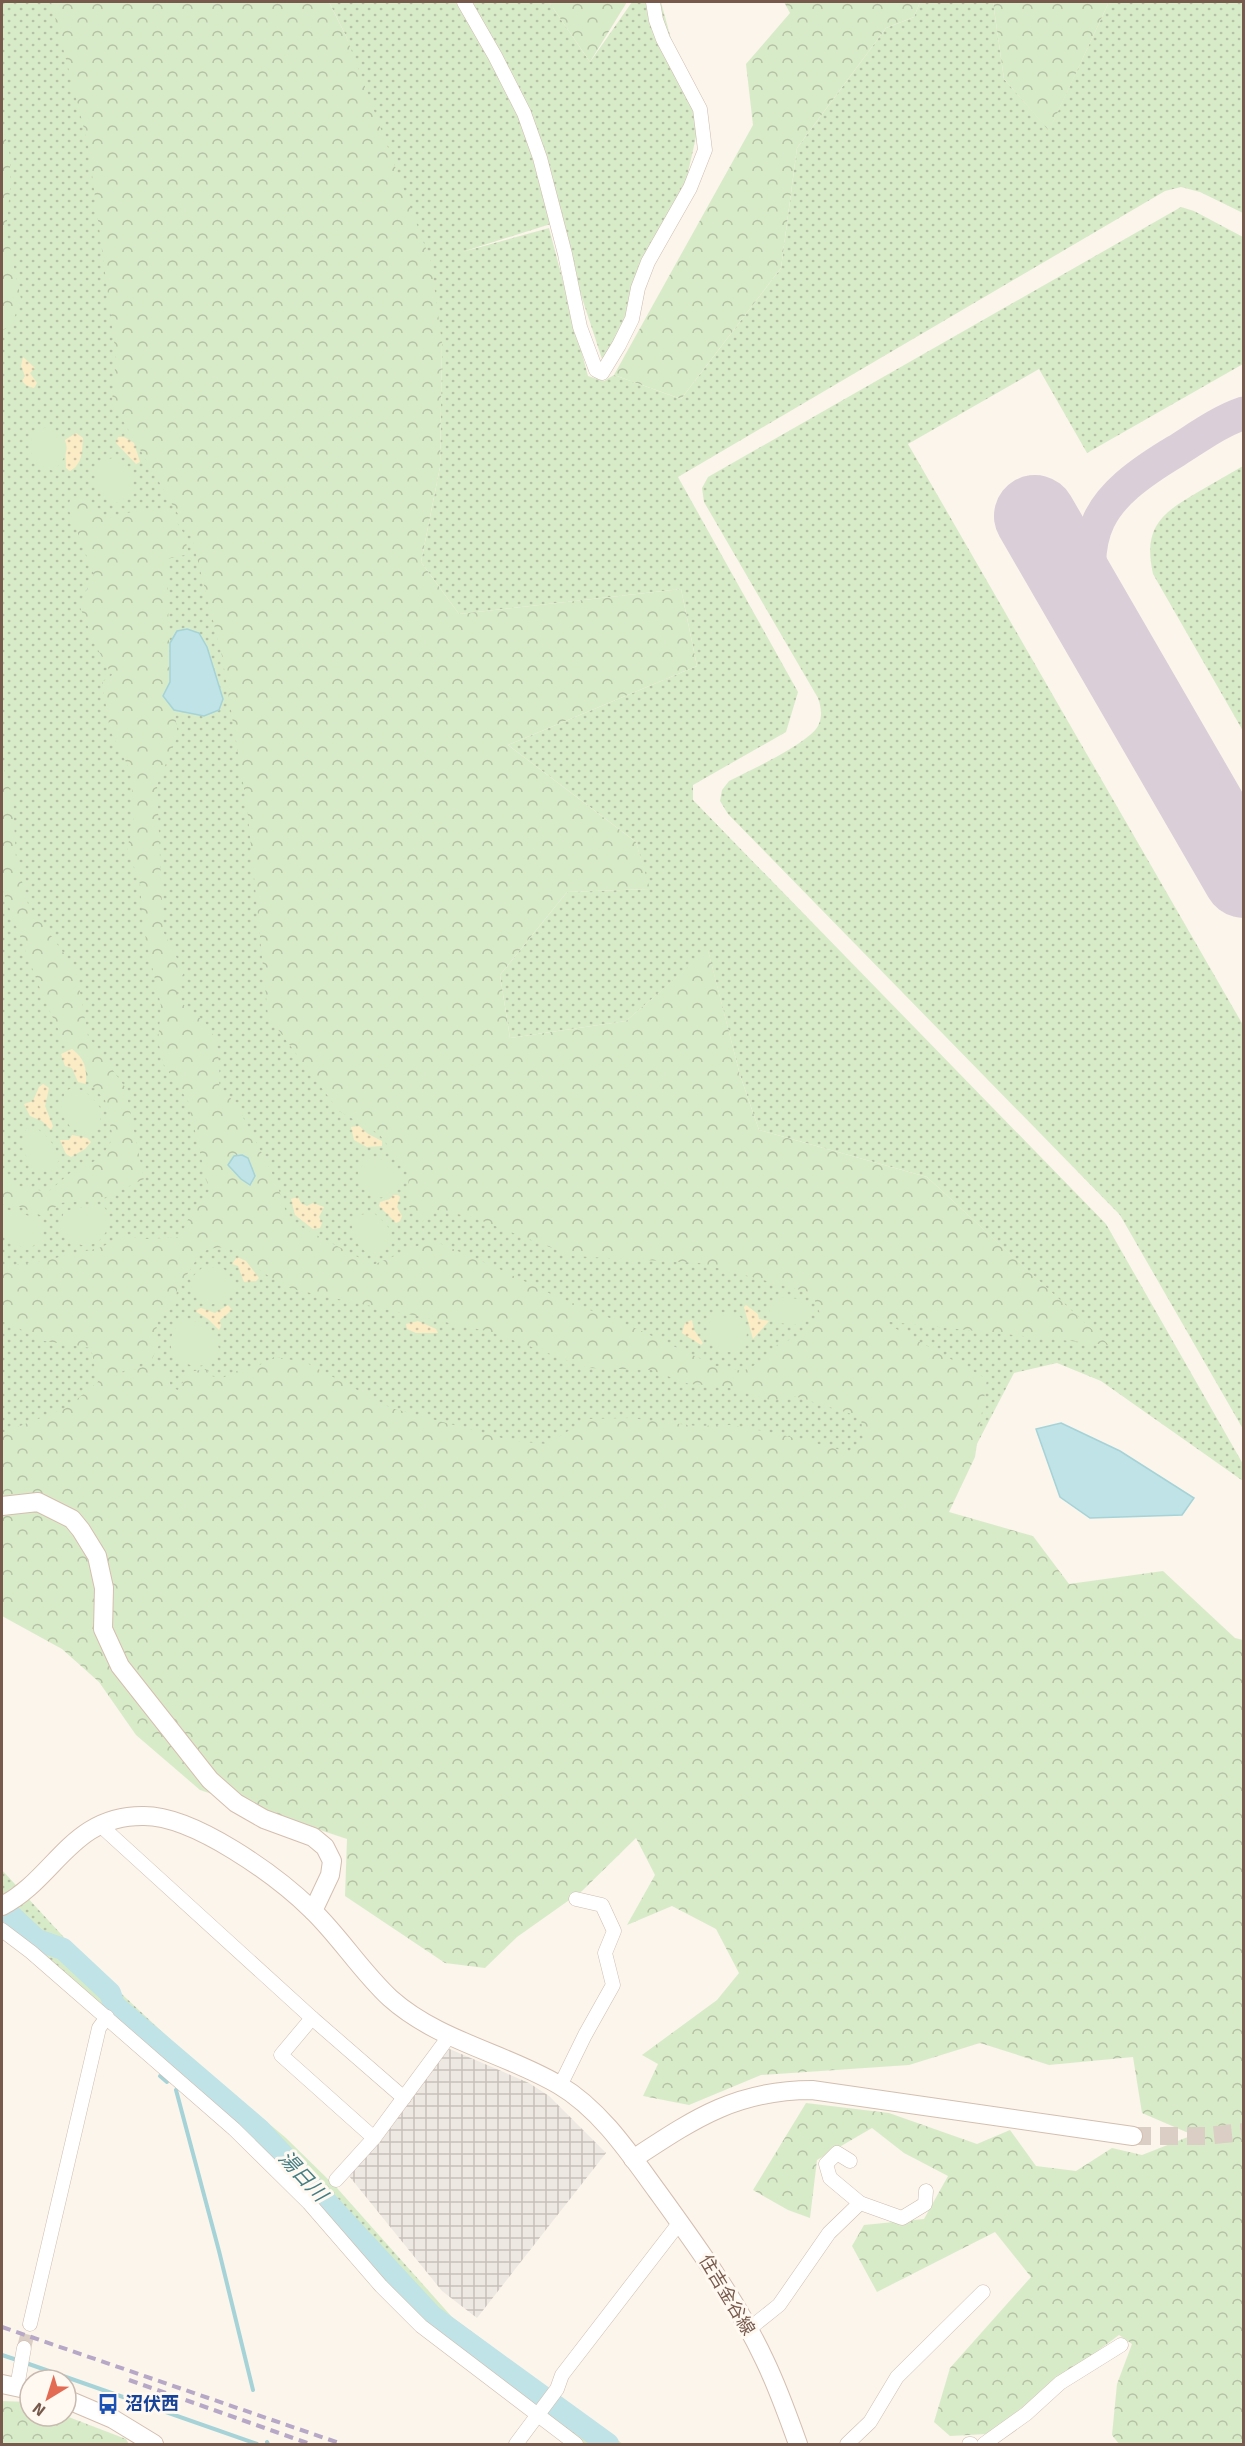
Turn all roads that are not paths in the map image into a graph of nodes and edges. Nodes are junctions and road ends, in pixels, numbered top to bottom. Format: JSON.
{"nodes":[{"id":1,"x":464,"y":2,"type":"edge"},
{"id":2,"x":653,"y":2,"type":"edge"},
{"id":3,"x":2,"y":1506,"type":"edge"},
{"id":4,"x":100,"y":1825,"type":"junction"},
{"id":5,"x":576,"y":1899,"type":"dead end"},
{"id":6,"x":2,"y":1906,"type":"edge"},
{"id":7,"x":314,"y":1911,"type":"junction"},
{"id":8,"x":2,"y":1930,"type":"edge"},
{"id":9,"x":107,"y":2017,"type":"junction"},
{"id":10,"x":312,"y":2018,"type":"junction"},
{"id":11,"x":450,"y":2035,"type":"junction"},
{"id":12,"x":560,"y":2086,"type":"junction"},
{"id":13,"x":404,"y":2098,"type":"junction"},
{"id":14,"x":1133,"y":2136,"type":"tunnel mouth"},
{"id":15,"x":374,"y":2138,"type":"junction"},
{"id":16,"x":633,"y":2159,"type":"junction"},
{"id":17,"x":850,"y":2161,"type":"dead end"},
{"id":18,"x":336,"y":2180,"type":"dead end"},
{"id":19,"x":926,"y":2191,"type":"dead end"},
{"id":20,"x":860,"y":2203,"type":"junction"},
{"id":21,"x":680,"y":2222,"type":"junction"},
{"id":22,"x":983,"y":2292,"type":"dead end"},
{"id":23,"x":30,"y":2324,"type":"tunnel mouth"},
{"id":24,"x":748,"y":2329,"type":"junction"},
{"id":25,"x":1121,"y":2345,"type":"dead end"},
{"id":26,"x":24,"y":2349,"type":"tunnel mouth"},
{"id":27,"x":16,"y":2387,"type":"edge"},
{"id":28,"x":78,"y":2404,"type":"edge"},
{"id":29,"x":536,"y":2416,"type":"junction"},
{"id":30,"x":154,"y":2445,"type":"edge"},
{"id":31,"x":516,"y":2445,"type":"edge"},
{"id":32,"x":576,"y":2445,"type":"edge"},
{"id":33,"x":798,"y":2445,"type":"edge"},
{"id":34,"x":847,"y":2445,"type":"edge"},
{"id":35,"x":984,"y":2445,"type":"edge"}],
"edges":[{"from":1,"to":2,"type":"street"},
{"from":3,"to":7,"type":"street"},
{"from":4,"to":6,"type":"street","name":"住吉金谷線"},
{"from":4,"to":7,"type":"street","name":"住吉金谷線"},
{"from":4,"to":10,"type":"street"},
{"from":5,"to":12,"type":"street"},
{"from":7,"to":11,"type":"street","name":"住吉金谷線"},
{"from":8,"to":9,"type":"street"},
{"from":9,"to":23,"type":"street"},
{"from":9,"to":29,"type":"street"},
{"from":10,"to":13,"type":"street"},
{"from":10,"to":15,"type":"street"},
{"from":11,"to":12,"type":"street","name":"住吉金谷線"},
{"from":11,"to":13,"type":"street"},
{"from":12,"to":16,"type":"street","name":"住吉金谷線"},
{"from":13,"to":15,"type":"street"},
{"from":14,"to":16,"type":"street"},
{"from":15,"to":18,"type":"street"},
{"from":16,"to":21,"type":"street","name":"住吉金谷線"},
{"from":17,"to":20,"type":"street"},
{"from":19,"to":20,"type":"street"},
{"from":20,"to":24,"type":"street"},
{"from":21,"to":24,"type":"street","name":"住吉金谷線"},
{"from":21,"to":29,"type":"street"},
{"from":22,"to":34,"type":"street"},
{"from":24,"to":33,"type":"street","name":"住吉金谷線"},
{"from":25,"to":35,"type":"street"},
{"from":26,"to":27,"type":"street"},
{"from":28,"to":30,"type":"street"},
{"from":29,"to":31,"type":"street"},
{"from":29,"to":32,"type":"street"}]}
